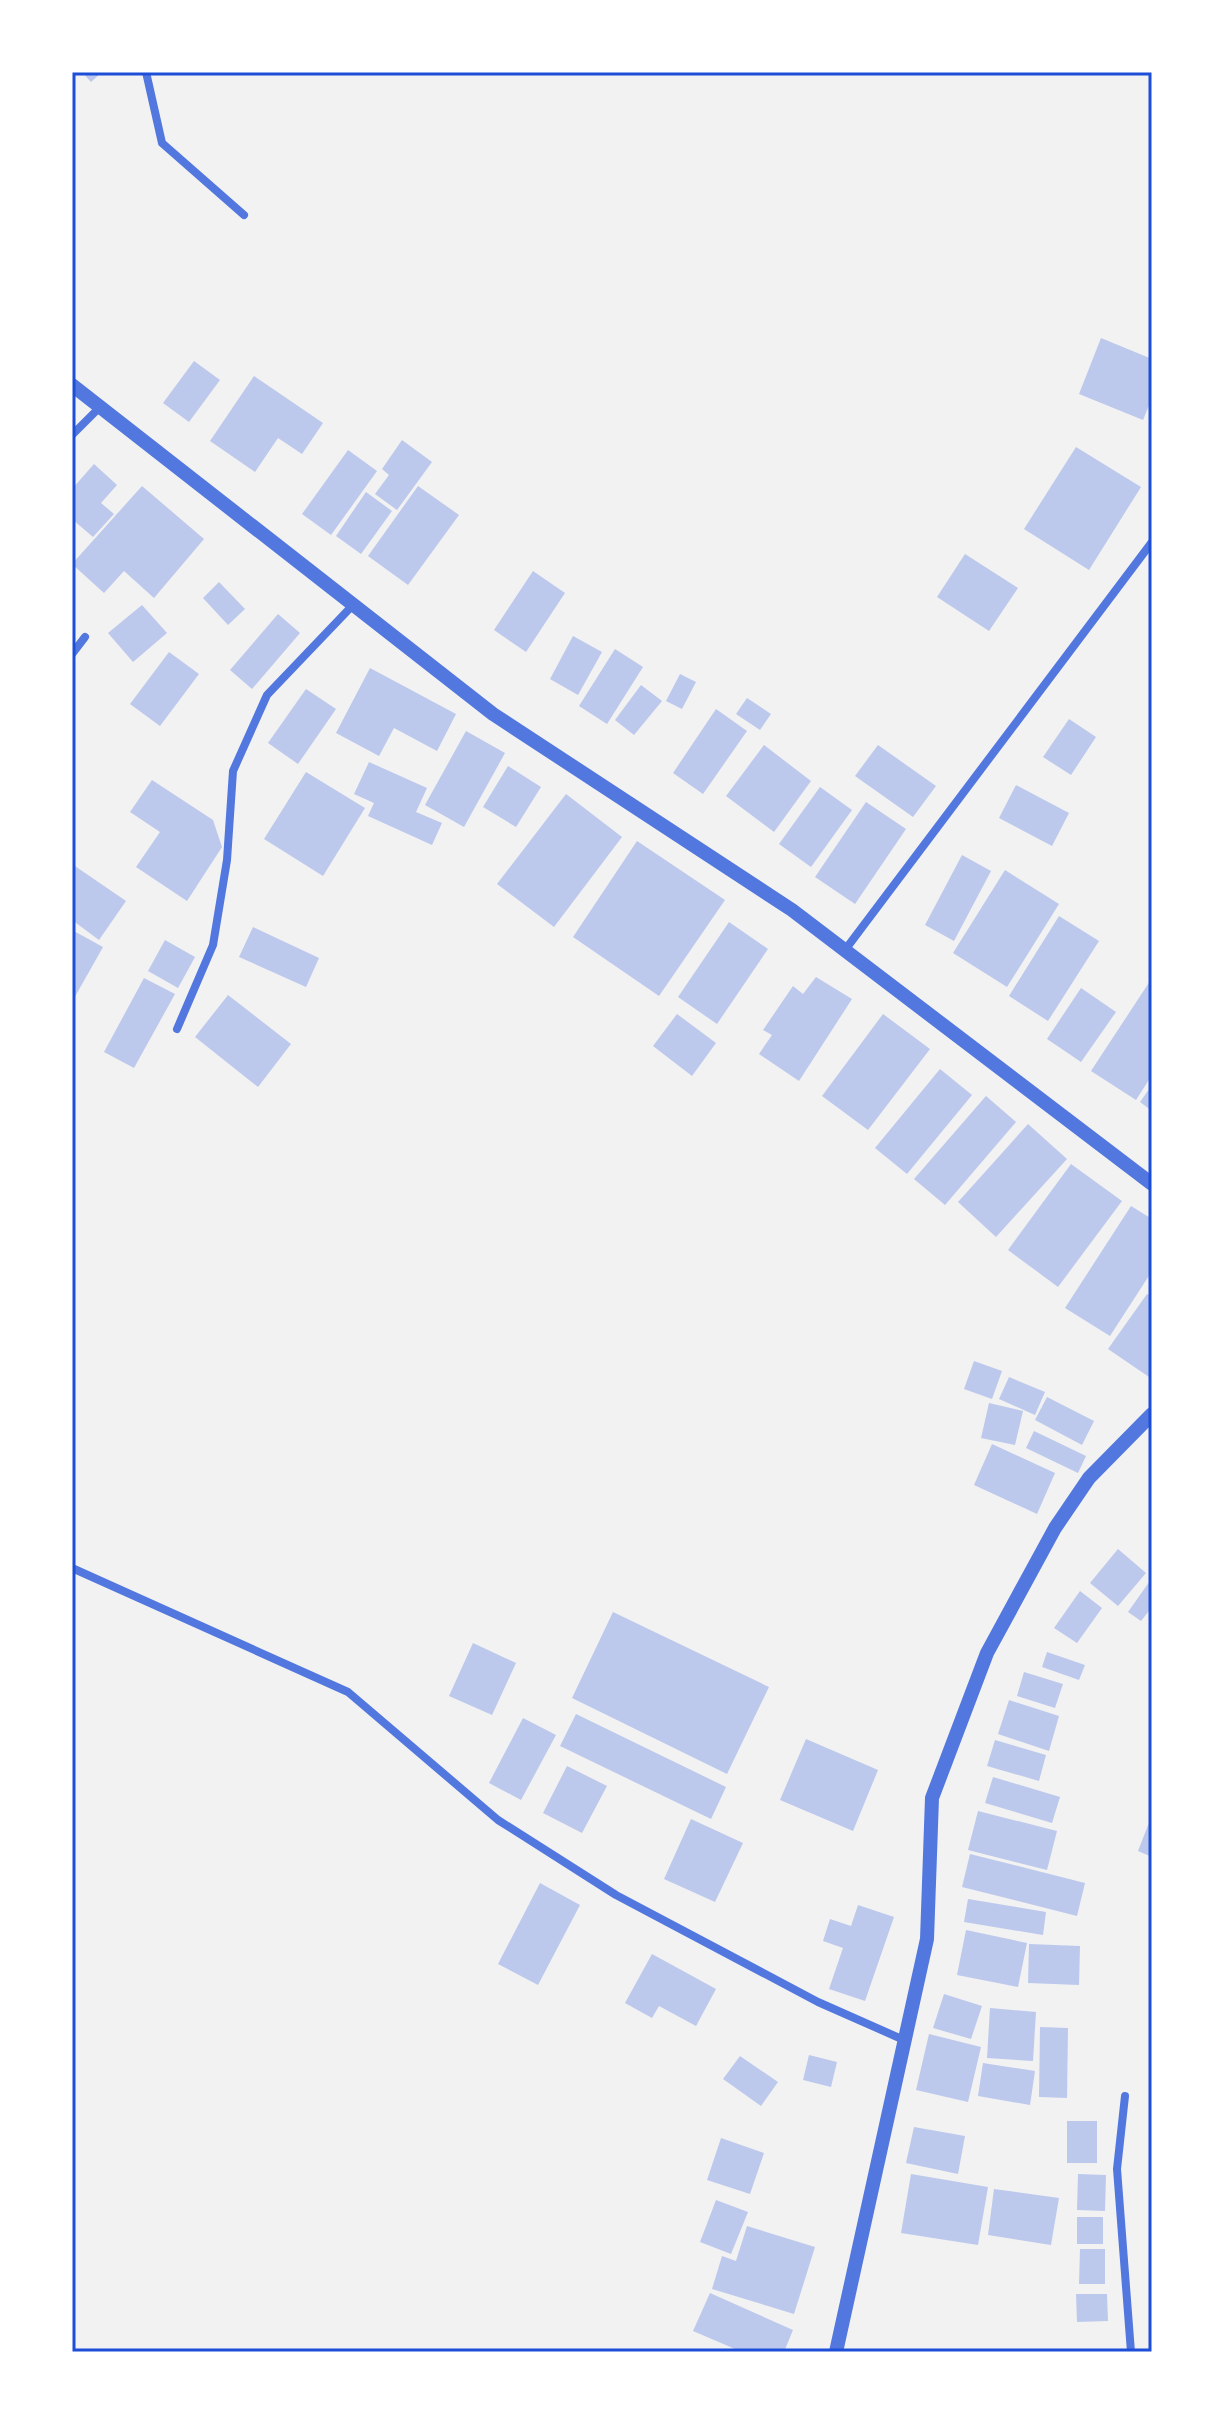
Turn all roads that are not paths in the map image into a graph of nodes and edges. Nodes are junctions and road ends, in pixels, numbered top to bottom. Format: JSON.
{"nodes":[{"id":1,"x":146,"y":72,"type":"edge"},
{"id":2,"x":244,"y":215,"type":"dead end"},
{"id":3,"x":72,"y":385,"type":"edge"},
{"id":4,"x":98,"y":409,"type":"junction"},
{"id":5,"x":72,"y":435,"type":"edge"},
{"id":6,"x":1152,"y":542,"type":"edge"},
{"id":7,"x":353,"y":605,"type":"junction"},
{"id":8,"x":85,"y":637,"type":"dead end"},
{"id":9,"x":72,"y":654,"type":"edge"},
{"id":10,"x":845,"y":950,"type":"junction"},
{"id":11,"x":177,"y":1029,"type":"dead end"},
{"id":12,"x":1152,"y":1184,"type":"edge"},
{"id":13,"x":1152,"y":1414,"type":"edge"},
{"id":14,"x":72,"y":1568,"type":"edge"},
{"id":15,"x":904,"y":2040,"type":"junction"},
{"id":16,"x":1125,"y":2096,"type":"dead end"},
{"id":17,"x":836,"y":2352,"type":"edge"},
{"id":18,"x":1131,"y":2352,"type":"edge"}],
"edges":[{"from":1,"to":2,"type":"street"},
{"from":3,"to":4,"type":"street"},
{"from":4,"to":5,"type":"street"},
{"from":4,"to":7,"type":"street"},
{"from":6,"to":10,"type":"street"},
{"from":7,"to":10,"type":"street"},
{"from":7,"to":11,"type":"street"},
{"from":8,"to":9,"type":"street"},
{"from":10,"to":12,"type":"street"},
{"from":13,"to":15,"type":"street"},
{"from":14,"to":15,"type":"street"},
{"from":15,"to":17,"type":"street"},
{"from":16,"to":18,"type":"street"}]}
